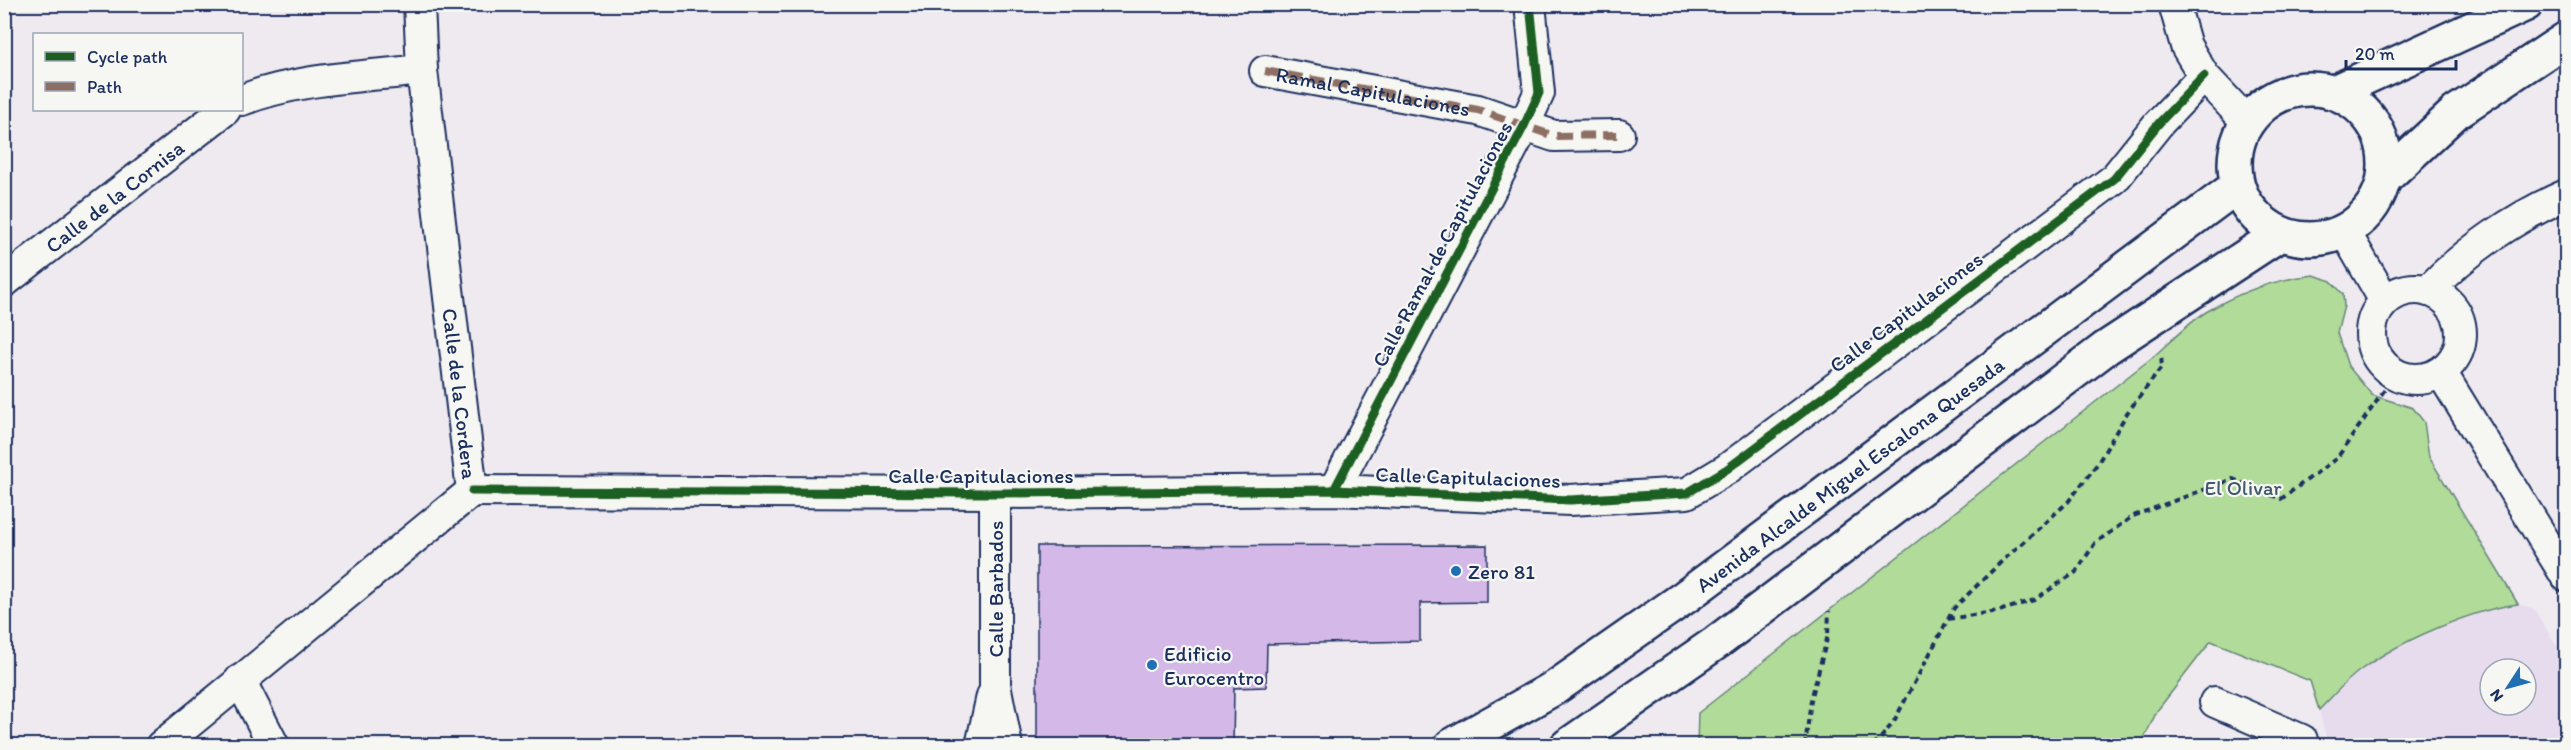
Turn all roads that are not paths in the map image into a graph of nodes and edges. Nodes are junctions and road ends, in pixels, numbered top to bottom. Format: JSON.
{"nodes":[{"id":1,"x":419,"y":4,"type":"edge"},
{"id":2,"x":1530,"y":4,"type":"edge"},
{"id":3,"x":2174,"y":4,"type":"edge"},
{"id":4,"x":2526,"y":4,"type":"edge"},
{"id":5,"x":2566,"y":39,"type":"edge"},
{"id":6,"x":422,"y":70,"type":"junction"},
{"id":7,"x":1265,"y":71,"type":"dead end"},
{"id":8,"x":2204,"y":76,"type":"junction"},
{"id":9,"x":2334,"y":92,"type":"junction"},
{"id":10,"x":243,"y":100,"type":"edge"},
{"id":11,"x":224,"y":111,"type":"edge"},
{"id":12,"x":2248,"y":123,"type":"junction"},
{"id":13,"x":1524,"y":126,"type":"junction"},
{"id":14,"x":1619,"y":135,"type":"dead end"},
{"id":15,"x":2385,"y":178,"type":"junction"},
{"id":16,"x":2237,"y":186,"type":"junction"},
{"id":17,"x":2566,"y":195,"type":"edge"},
{"id":18,"x":2345,"y":232,"type":"junction"},
{"id":19,"x":2280,"y":234,"type":"junction"},
{"id":20,"x":4,"y":282,"type":"edge"},
{"id":21,"x":2428,"y":291,"type":"junction"},
{"id":22,"x":2385,"y":301,"type":"junction"},
{"id":23,"x":2440,"y":372,"type":"junction"},
{"id":24,"x":1334,"y":489,"type":"junction"},
{"id":25,"x":472,"y":491,"type":"junction"},
{"id":26,"x":994,"y":493,"type":"junction"},
{"id":27,"x":2566,"y":576,"type":"edge"},
{"id":28,"x":240,"y":680,"type":"junction"},
{"id":29,"x":995,"y":684,"type":"junction"},
{"id":30,"x":2215,"y":702,"type":"dead end"},
{"id":31,"x":161,"y":746,"type":"edge"},
{"id":32,"x":274,"y":746,"type":"edge"},
{"id":33,"x":981,"y":746,"type":"edge"},
{"id":34,"x":1007,"y":746,"type":"edge"},
{"id":35,"x":1451,"y":746,"type":"edge"},
{"id":36,"x":1568,"y":746,"type":"edge"},
{"id":37,"x":2303,"y":746,"type":"edge"}],
"edges":[{"from":1,"to":6,"type":"street","name":"Calle de la Cordera"},
{"from":2,"to":13,"type":"street","name":"Calle Ramal de Capitulaciones"},
{"from":3,"to":8,"type":"street"},
{"from":4,"to":9,"type":"main road"},
{"from":5,"to":15,"type":"main road"},
{"from":6,"to":10,"type":"street"},
{"from":6,"to":25,"type":"street","name":"Calle de la Cordera"},
{"from":7,"to":13,"type":"street","name":"Ramal Capitulaciones"},
{"from":8,"to":12,"type":"street"},
{"from":8,"to":24,"type":"street","name":"Calle Capitulaciones"},
{"from":9,"to":12,"type":"main road"},
{"from":9,"to":15,"type":"main road"},
{"from":11,"to":20,"type":"street","name":"Calle de la Cornisa"},
{"from":12,"to":16,"type":"main road"},
{"from":13,"to":14,"type":"street","name":"Ramal Capitulaciones"},
{"from":13,"to":24,"type":"street","name":"Calle Ramal de Capitulaciones"},
{"from":15,"to":18,"type":"main road"},
{"from":16,"to":19,"type":"main road"},
{"from":16,"to":35,"type":"main road","name":"Avenida Alcalde Miguel Escalona Quesada"},
{"from":17,"to":21,"type":"street"},
{"from":18,"to":19,"type":"main road"},
{"from":18,"to":22,"type":"street"},
{"from":19,"to":36,"type":"main road"},
{"from":21,"to":22,"type":"street"},
{"from":21,"to":23,"type":"street"},
{"from":22,"to":23,"type":"street"},
{"from":23,"to":27,"type":"street"},
{"from":24,"to":26,"type":"street","name":"Calle Capitulaciones"},
{"from":25,"to":26,"type":"street","name":"Calle Capitulaciones"},
{"from":25,"to":28,"type":"street","name":"Calle de la Cordera"},
{"from":26,"to":29,"type":"street","name":"Calle Barbados"},
{"from":28,"to":31,"type":"street","name":"Calle de la Cordera"},
{"from":28,"to":32,"type":"street"},
{"from":29,"to":33,"type":"street","name":"Calle Barbados"},
{"from":29,"to":34,"type":"street","name":"Calle Barbados"},
{"from":30,"to":37,"type":"street"}]}
